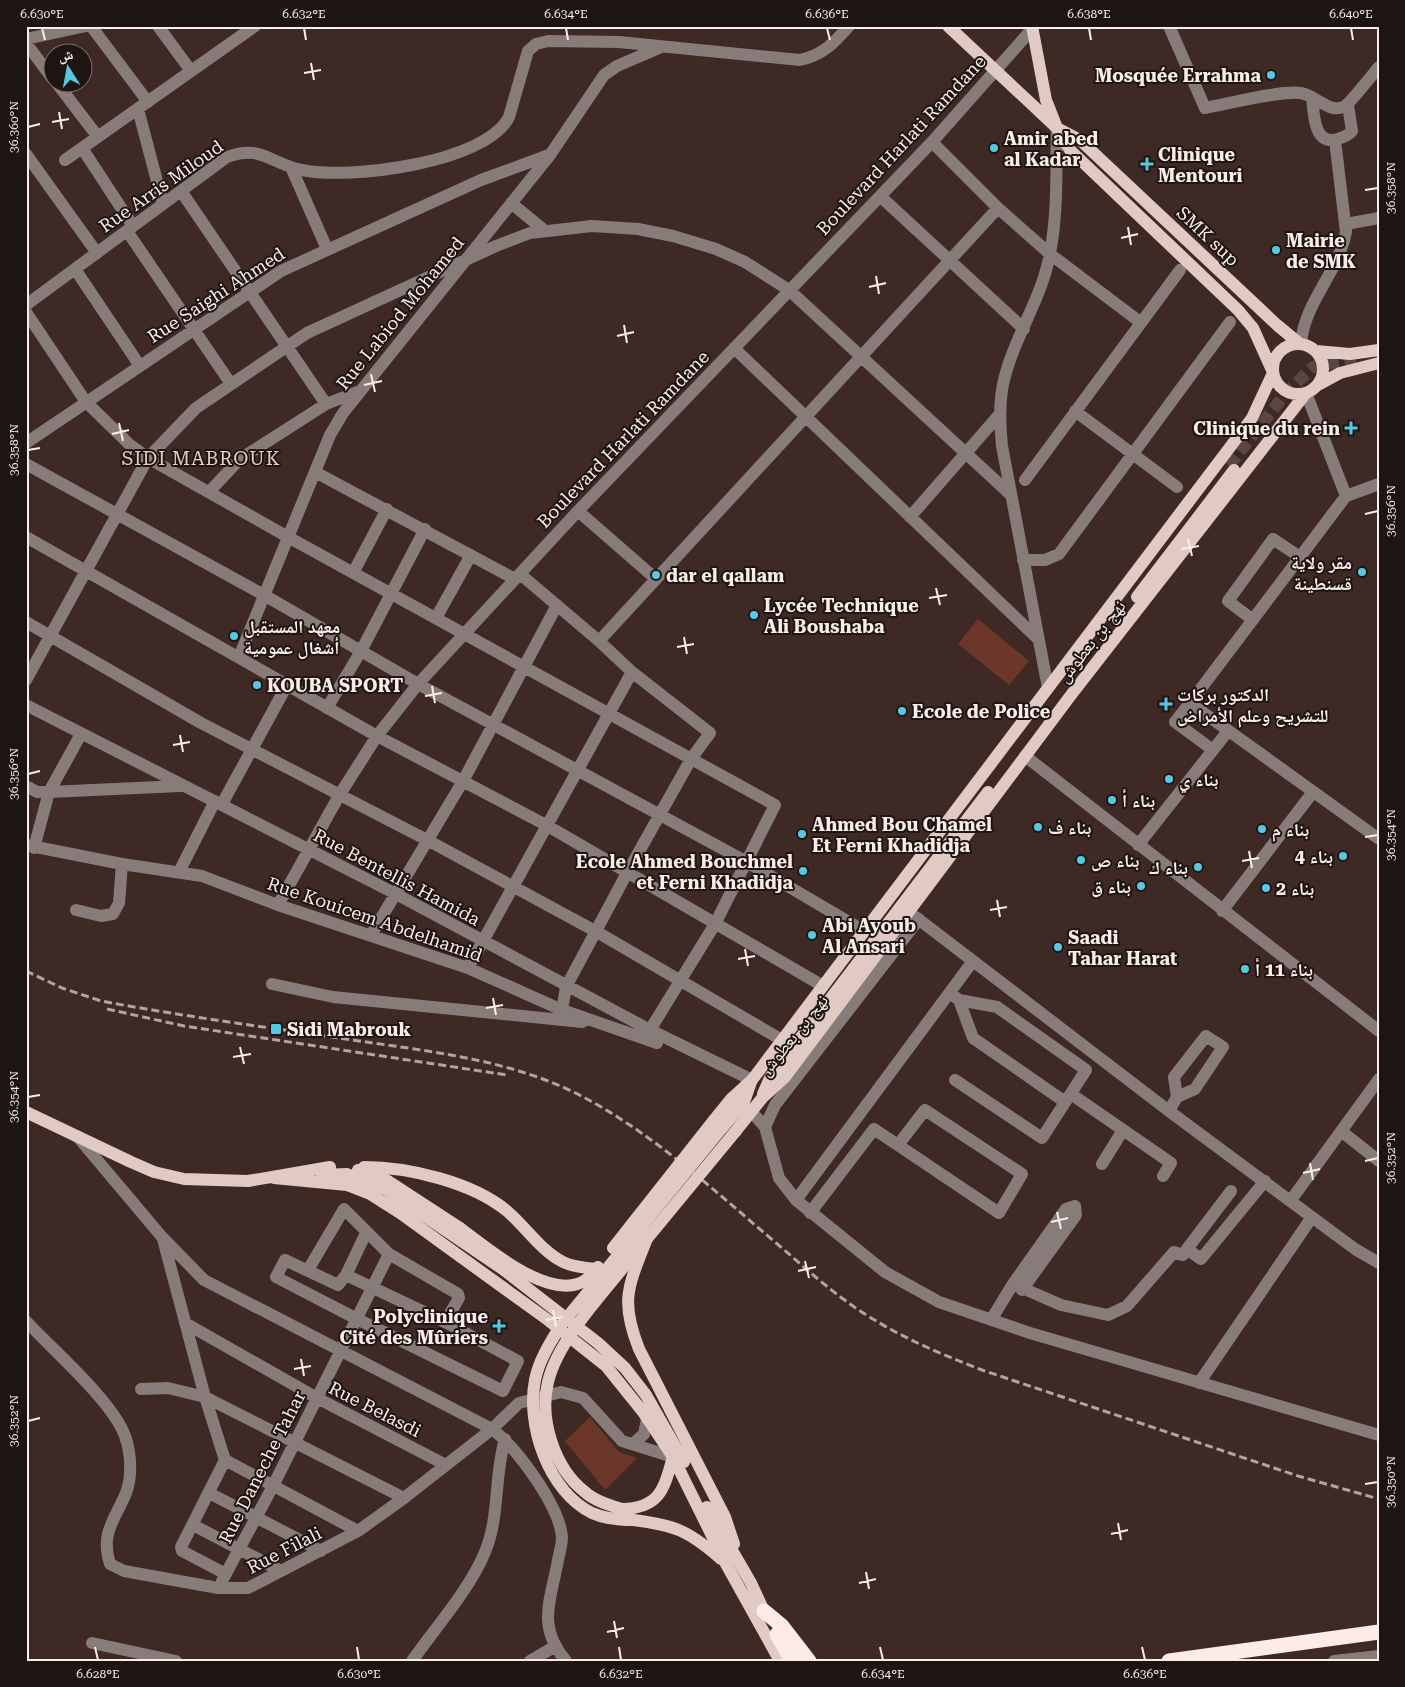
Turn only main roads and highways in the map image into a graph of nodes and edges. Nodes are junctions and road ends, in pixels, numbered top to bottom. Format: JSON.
{"nodes":[{"id":1,"x":948,"y":26,"type":"edge"},
{"id":2,"x":1032,"y":27,"type":"edge"},
{"id":3,"x":1057,"y":128,"type":"junction"},
{"id":4,"x":1301,"y":344,"type":"junction"},
{"id":5,"x":1379,"y":350,"type":"edge"},
{"id":6,"x":1316,"y":351,"type":"junction"},
{"id":7,"x":1379,"y":363,"type":"edge"},
{"id":8,"x":1272,"y":372,"type":"junction"},
{"id":9,"x":1318,"y":385,"type":"junction"},
{"id":10,"x":1306,"y":393,"type":"junction"},
{"id":11,"x":784,"y":1037,"type":"junction"},
{"id":12,"x":763,"y":1097,"type":"junction"},
{"id":13,"x":26,"y":1112,"type":"edge"},
{"id":14,"x":718,"y":1124,"type":"junction"},
{"id":15,"x":349,"y":1168,"type":"junction"},
{"id":16,"x":274,"y":1178,"type":"junction"},
{"id":17,"x":647,"y":1239,"type":"junction"},
{"id":18,"x":596,"y":1269,"type":"junction"},
{"id":19,"x":673,"y":1457,"type":"junction"},
{"id":20,"x":725,"y":1562,"type":"junction"},
{"id":21,"x":745,"y":1571,"type":"junction"},
{"id":22,"x":764,"y":1611,"type":"junction"},
{"id":23,"x":1379,"y":1632,"type":"edge"},
{"id":24,"x":1379,"y":1640,"type":"edge"},
{"id":25,"x":780,"y":1661,"type":"edge"},
{"id":26,"x":792,"y":1661,"type":"edge"},
{"id":27,"x":809,"y":1661,"type":"edge"},
{"id":28,"x":1170,"y":1661,"type":"edge"},
{"id":29,"x":1243,"y":1661,"type":"edge"}],
"edges":[{"from":1,"to":3,"type":"main road"},
{"from":2,"to":3,"type":"main road"},
{"from":3,"to":4,"type":"main road","name":"SMK sup"},
{"from":3,"to":8,"type":"main road"},
{"from":4,"to":6,"type":"main road"},
{"from":4,"to":8,"type":"main road"},
{"from":5,"to":6,"type":"main road"},
{"from":6,"to":9,"type":"main road"},
{"from":7,"to":9,"type":"main road"},
{"from":8,"to":10,"type":"main road"},
{"from":8,"to":11,"type":"main road","name":"نهج بن بعطوش"},
{"from":9,"to":10,"type":"main road"},
{"from":10,"to":12,"type":"main road","name":"نهج بن بعطوش"},
{"from":11,"to":12,"type":"main road","name":"نهج بن بعطوش"},
{"from":11,"to":14,"type":"main road"},
{"from":12,"to":17,"type":"main road","bridge":true},
{"from":13,"to":16,"type":"main road"},
{"from":14,"to":18,"type":"main road","bridge":true},
{"from":14,"to":20,"type":"main road","bridge":true},
{"from":15,"to":16,"type":"main road"},
{"from":15,"to":18,"type":"main road"},
{"from":15,"to":18,"type":"main road","bridge":true},
{"from":16,"to":19,"type":"main road"},
{"from":16,"to":21,"type":"main road"},
{"from":17,"to":19,"type":"main road","bridge":true},
{"from":17,"to":21,"type":"main road"},
{"from":19,"to":20,"type":"main road"},
{"from":20,"to":25,"type":"main road"},
{"from":21,"to":22,"type":"main road"},
{"from":22,"to":26,"type":"highway"},
{"from":22,"to":27,"type":"highway"},
{"from":23,"to":28,"type":"highway"},
{"from":24,"to":29,"type":"highway"}]}
